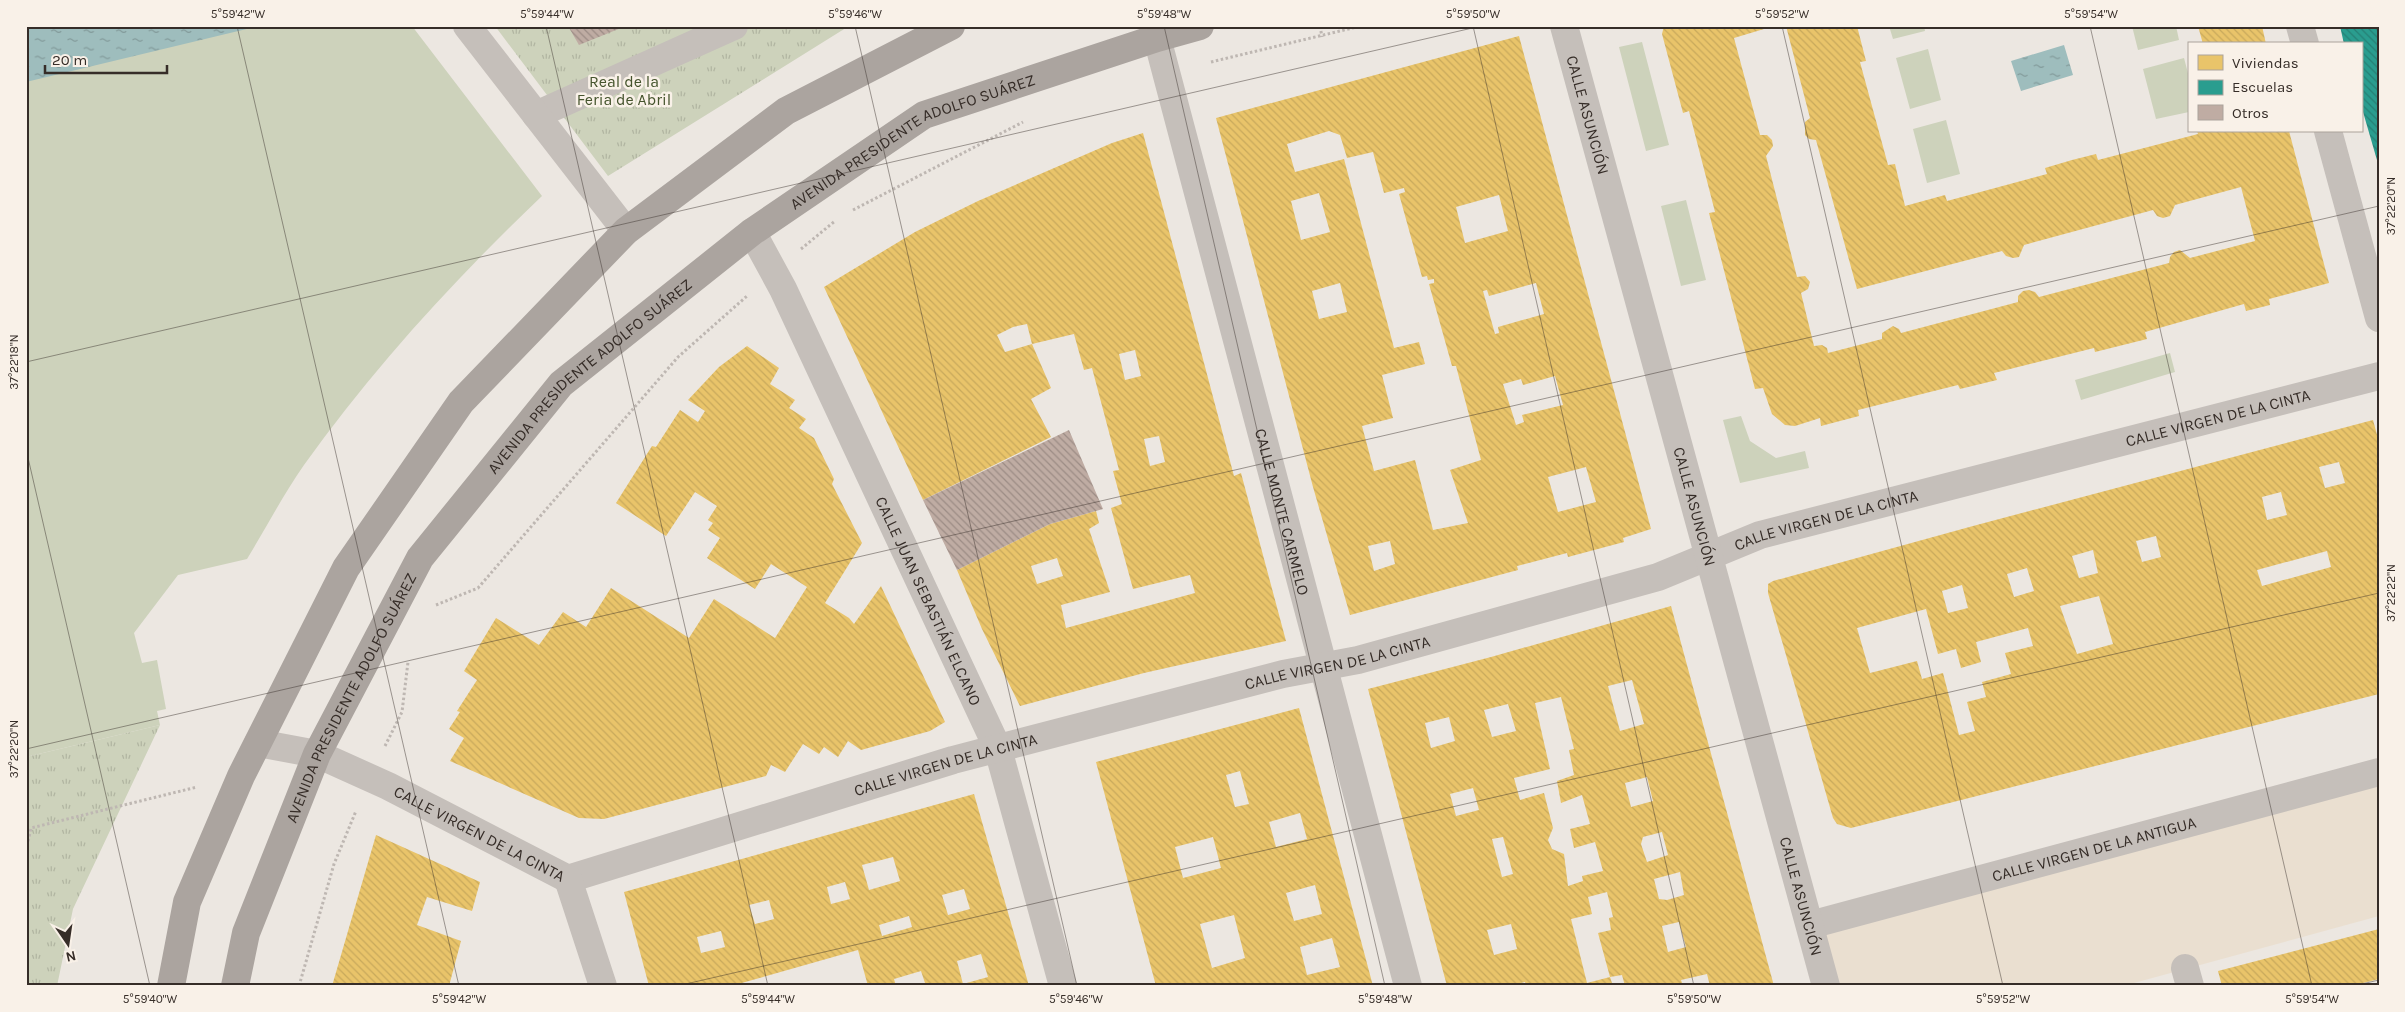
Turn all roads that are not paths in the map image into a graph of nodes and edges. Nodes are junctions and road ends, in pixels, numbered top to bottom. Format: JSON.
{"nodes":[{"id":1,"x":467,"y":26,"type":"edge"},
{"id":2,"x":734,"y":26,"type":"edge"},
{"id":3,"x":951,"y":26,"type":"edge"},
{"id":4,"x":1200,"y":26,"type":"edge"},
{"id":5,"x":1564,"y":26,"type":"edge"},
{"id":6,"x":2300,"y":26,"type":"edge"},
{"id":7,"x":1157,"y":38,"type":"junction"},
{"id":8,"x":2304,"y":42,"type":"edge"},
{"id":9,"x":536,"y":115,"type":"junction"},
{"id":10,"x":2328,"y":132,"type":"edge"},
{"id":11,"x":626,"y":231,"type":"junction"},
{"id":12,"x":752,"y":232,"type":"junction"},
{"id":13,"x":2379,"y":318,"type":"edge"},
{"id":14,"x":2379,"y":376,"type":"edge"},
{"id":15,"x":1708,"y":557,"type":"junction"},
{"id":16,"x":1324,"y":667,"type":"junction"},
{"id":17,"x":258,"y":743,"type":"junction"},
{"id":18,"x":998,"y":749,"type":"junction"},
{"id":19,"x":317,"y":754,"type":"junction"},
{"id":20,"x":2379,"y":772,"type":"edge"},
{"id":21,"x":568,"y":880,"type":"junction"},
{"id":22,"x":1810,"y":925,"type":"junction"},
{"id":23,"x":171,"y":986,"type":"edge"},
{"id":24,"x":235,"y":986,"type":"edge"},
{"id":25,"x":603,"y":986,"type":"edge"},
{"id":26,"x":1063,"y":986,"type":"edge"},
{"id":27,"x":1408,"y":986,"type":"edge"},
{"id":28,"x":1826,"y":986,"type":"edge"}],
"edges":[{"from":1,"to":9,"type":"street"},
{"from":2,"to":9,"type":"street"},
{"from":3,"to":11,"type":"main road"},
{"from":4,"to":7,"type":"main road","name":"AVENIDA PRESIDENTE ADOLFO SUÁREZ"},
{"from":5,"to":15,"type":"street","name":"CALLE ASUNCIÓN"},
{"from":6,"to":8,"type":"street"},
{"from":7,"to":12,"type":"main road","name":"AVENIDA PRESIDENTE ADOLFO SUÁREZ"},
{"from":7,"to":16,"type":"street","name":"CALLE MONTE CARMELO"},
{"from":9,"to":11,"type":"street"},
{"from":10,"to":13,"type":"street"},
{"from":11,"to":17,"type":"main road"},
{"from":12,"to":18,"type":"street","name":"CALLE JUAN SEBASTIÁN ELCANO"},
{"from":12,"to":19,"type":"main road","name":"AVENIDA PRESIDENTE ADOLFO SUÁREZ"},
{"from":14,"to":15,"type":"street","name":"CALLE VIRGEN DE LA CINTA"},
{"from":15,"to":16,"type":"street","name":"CALLE VIRGEN DE LA CINTA"},
{"from":15,"to":22,"type":"street","name":"CALLE ASUNCIÓN"},
{"from":16,"to":18,"type":"street","name":"CALLE VIRGEN DE LA CINTA"},
{"from":16,"to":27,"type":"street","name":"CALLE MONTE CARMELO"},
{"from":17,"to":19,"type":"street","name":"CALLE VIRGEN DE LA CINTA"},
{"from":17,"to":23,"type":"main road"},
{"from":18,"to":21,"type":"street","name":"CALLE VIRGEN DE LA CINTA"},
{"from":18,"to":26,"type":"street","name":"CALLE JUAN SEBASTIÁN ELCANO"},
{"from":19,"to":21,"type":"street","name":"CALLE VIRGEN DE LA CINTA"},
{"from":19,"to":24,"type":"main road","name":"AVENIDA PRESIDENTE ADOLFO SUÁREZ"},
{"from":20,"to":22,"type":"street","name":"CALLE VIRGEN DE LA ANTIGUA"},
{"from":21,"to":25,"type":"street"},
{"from":22,"to":28,"type":"street","name":"CALLE ASUNCIÓN"}]}
